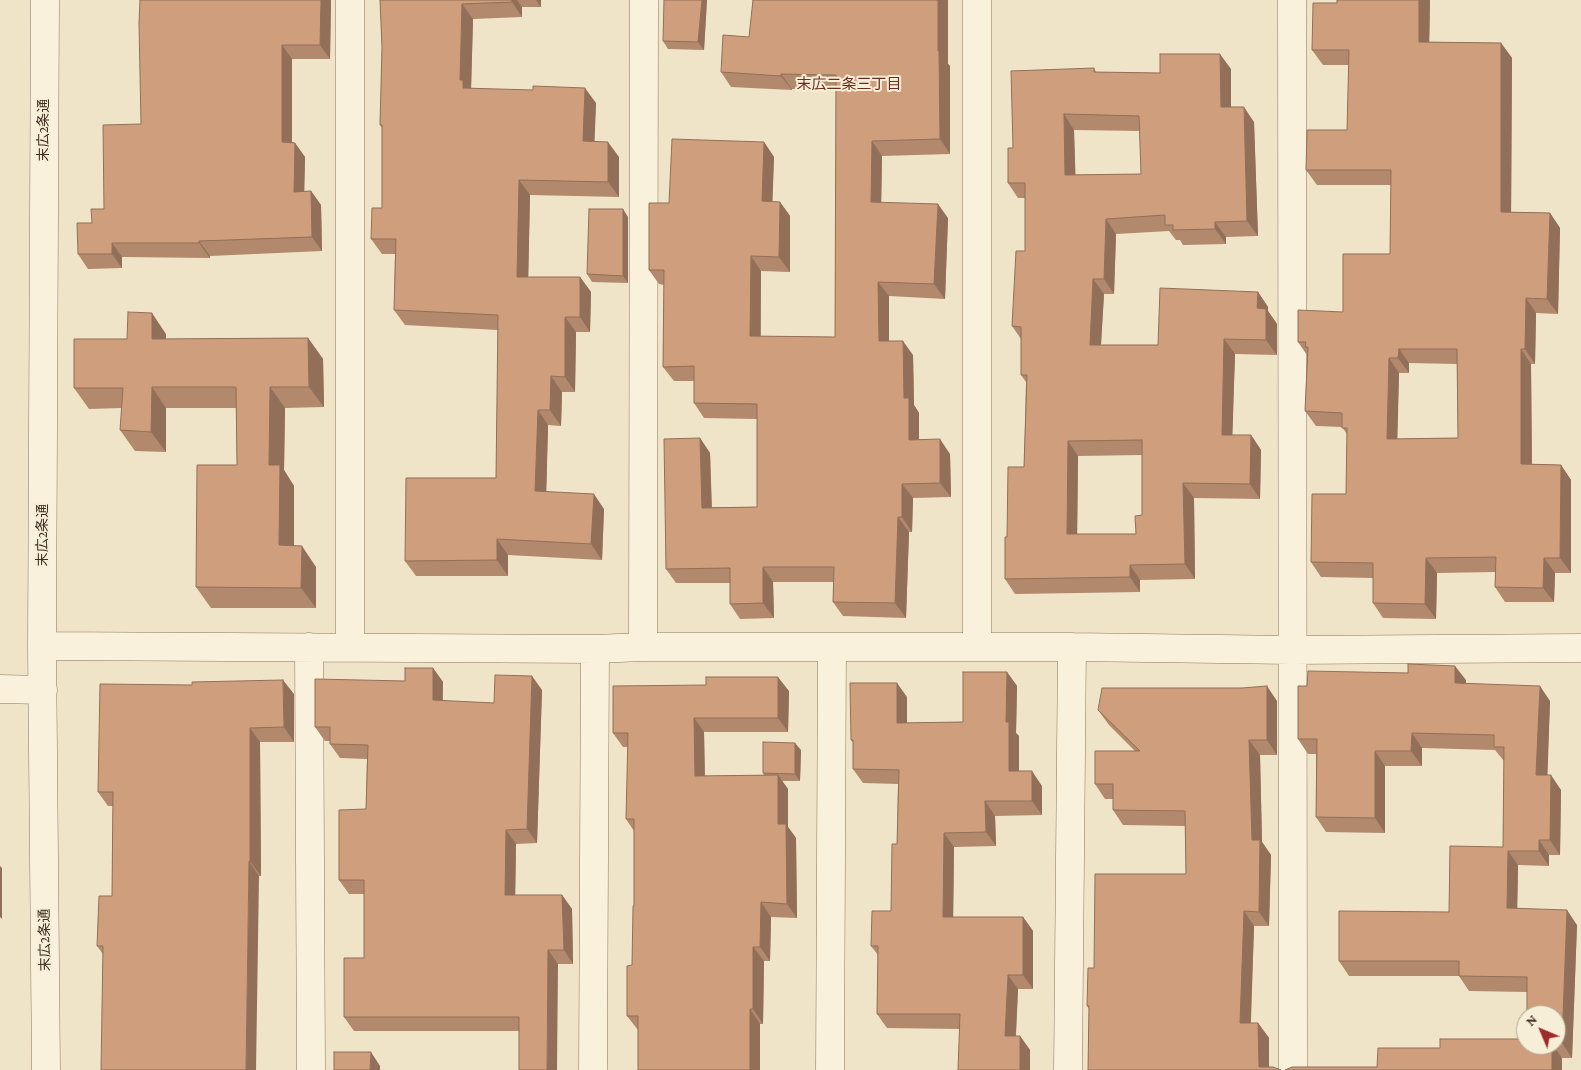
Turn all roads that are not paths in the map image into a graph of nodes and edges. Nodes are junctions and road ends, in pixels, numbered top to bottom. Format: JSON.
{"nodes":[{"id":1,"x":45,"y":0,"type":"edge"},
{"id":2,"x":350,"y":0,"type":"edge"},
{"id":3,"x":644,"y":0,"type":"edge"},
{"id":4,"x":977,"y":0,"type":"edge"},
{"id":5,"x":1292,"y":0,"type":"edge"},
{"id":6,"x":42,"y":646,"type":"junction"},
{"id":7,"x":350,"y":646,"type":"junction"},
{"id":8,"x":309,"y":647,"type":"junction"},
{"id":9,"x":643,"y":647,"type":"junction"},
{"id":10,"x":832,"y":647,"type":"junction"},
{"id":11,"x":977,"y":647,"type":"junction"},
{"id":12,"x":1072,"y":647,"type":"junction"},
{"id":13,"x":1581,"y":648,"type":"edge"},
{"id":14,"x":595,"y":649,"type":"junction"},
{"id":15,"x":1292,"y":650,"type":"junction"},
{"id":16,"x":0,"y":689,"type":"edge"},
{"id":17,"x":43,"y":690,"type":"junction"},
{"id":18,"x":46,"y":1070,"type":"edge"},
{"id":19,"x":311,"y":1070,"type":"edge"},
{"id":20,"x":593,"y":1070,"type":"edge"},
{"id":21,"x":830,"y":1070,"type":"edge"},
{"id":22,"x":1068,"y":1070,"type":"edge"},
{"id":23,"x":1293,"y":1070,"type":"edge"}],
"edges":[{"from":1,"to":6,"type":"street","name":"末広2条通"},
{"from":2,"to":7,"type":"street"},
{"from":3,"to":9,"type":"street"},
{"from":4,"to":11,"type":"street"},
{"from":5,"to":15,"type":"street"},
{"from":6,"to":8,"type":"street"},
{"from":6,"to":17,"type":"street","name":"末広2条通"},
{"from":7,"to":8,"type":"street"},
{"from":7,"to":14,"type":"street"},
{"from":8,"to":19,"type":"street"},
{"from":9,"to":10,"type":"street"},
{"from":9,"to":14,"type":"street"},
{"from":10,"to":11,"type":"street"},
{"from":10,"to":21,"type":"street"},
{"from":11,"to":12,"type":"street"},
{"from":12,"to":15,"type":"street"},
{"from":12,"to":22,"type":"street"},
{"from":13,"to":15,"type":"street"},
{"from":14,"to":20,"type":"street"},
{"from":15,"to":23,"type":"street"},
{"from":16,"to":17,"type":"street"},
{"from":17,"to":18,"type":"street","name":"末広2条通"}]}
